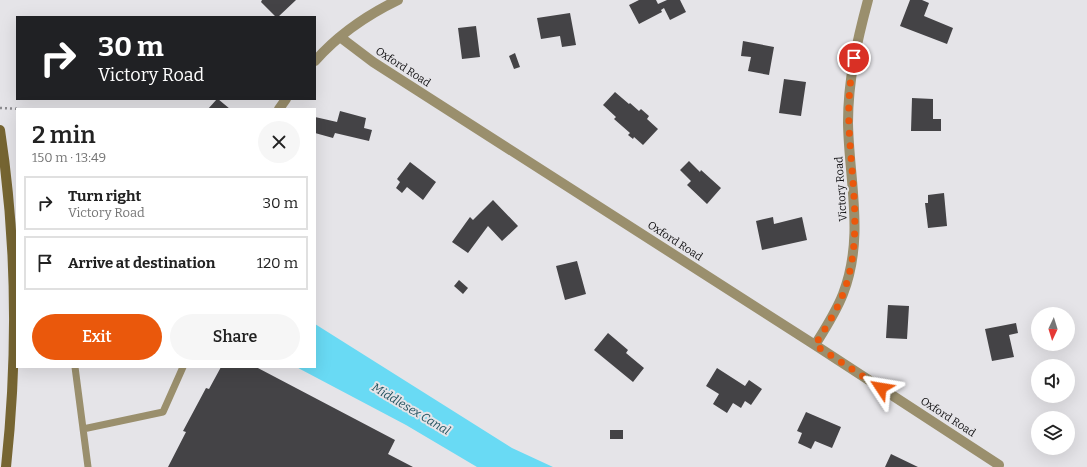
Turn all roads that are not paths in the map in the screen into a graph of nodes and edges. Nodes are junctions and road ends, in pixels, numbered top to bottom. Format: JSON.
{"nodes":[{"id":1,"x":398,"y":0,"type":"edge"},
{"id":2,"x":868,"y":0,"type":"edge"},
{"id":3,"x":340,"y":37,"type":"junction"},
{"id":4,"x":316,"y":60,"type":"edge"},
{"id":5,"x":0,"y":130,"type":"edge"},
{"id":6,"x":14,"y":243,"type":"edge"},
{"id":7,"x":815,"y":345,"type":"junction"},
{"id":8,"x":75,"y":368,"type":"edge"},
{"id":9,"x":183,"y":368,"type":"edge"},
{"id":10,"x":83,"y":429,"type":"junction"},
{"id":11,"x":999,"y":465,"type":"dead end"},
{"id":12,"x":6,"y":467,"type":"edge"},
{"id":13,"x":88,"y":467,"type":"edge"}],
"edges":[{"from":1,"to":3,"type":"street"},
{"from":2,"to":7,"type":"street","name":"Victory Road"},
{"from":3,"to":4,"type":"street"},
{"from":3,"to":7,"type":"street","name":"Oxford Road"},
{"from":5,"to":6,"type":"main road"},
{"from":6,"to":12,"type":"main road"},
{"from":7,"to":11,"type":"street","name":"Oxford Road"},
{"from":8,"to":10,"type":"lane"},
{"from":9,"to":10,"type":"lane"},
{"from":10,"to":13,"type":"lane"}]}
